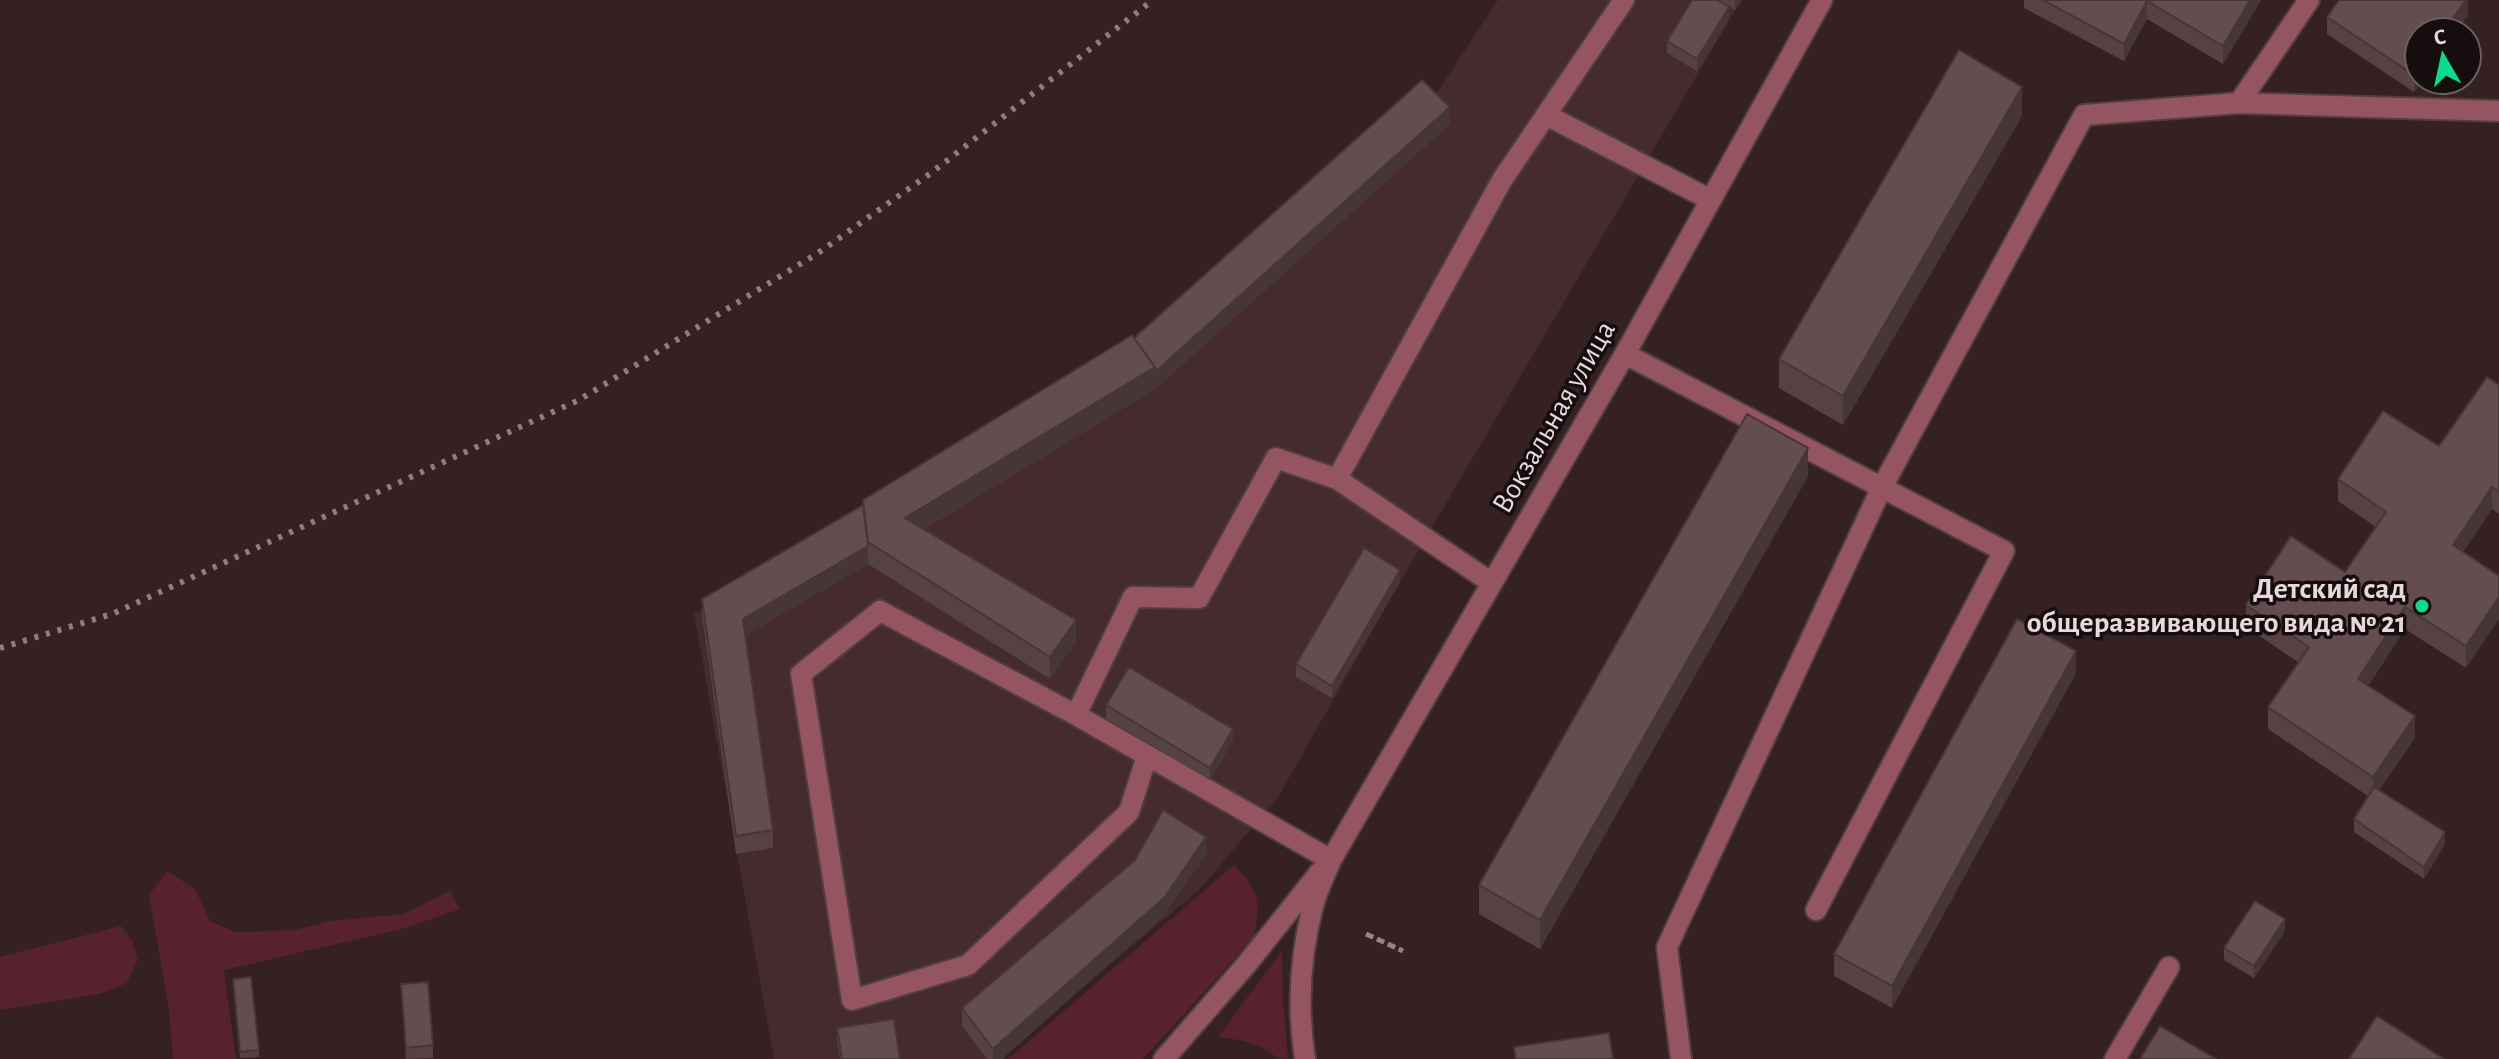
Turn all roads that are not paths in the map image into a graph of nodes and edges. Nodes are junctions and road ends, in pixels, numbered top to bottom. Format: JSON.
{"nodes":[{"id":1,"x":1624,"y":0,"type":"edge"},
{"id":2,"x":1822,"y":0,"type":"edge"},
{"id":3,"x":2309,"y":0,"type":"edge"},
{"id":4,"x":2239,"y":103,"type":"junction"},
{"id":5,"x":2499,"y":111,"type":"edge"},
{"id":6,"x":1546,"y":115,"type":"junction"},
{"id":7,"x":1711,"y":200,"type":"junction"},
{"id":8,"x":1625,"y":354,"type":"junction"},
{"id":9,"x":1337,"y":479,"type":"junction"},
{"id":10,"x":1882,"y":487,"type":"junction"},
{"id":11,"x":1492,"y":583,"type":"junction"},
{"id":12,"x":1076,"y":715,"type":"junction"},
{"id":13,"x":1147,"y":756,"type":"junction"},
{"id":14,"x":1331,"y":860,"type":"junction"},
{"id":15,"x":1816,"y":910,"type":"dead end"},
{"id":16,"x":2169,"y":967,"type":"dead end"},
{"id":17,"x":1164,"y":1059,"type":"edge"},
{"id":18,"x":1305,"y":1059,"type":"edge"},
{"id":19,"x":1681,"y":1059,"type":"edge"},
{"id":20,"x":2115,"y":1059,"type":"edge"}],
"edges":[{"from":1,"to":6,"type":"street"},
{"from":2,"to":7,"type":"street","name":"Вокзальная улица"},
{"from":3,"to":4,"type":"street"},
{"from":4,"to":5,"type":"street"},
{"from":4,"to":10,"type":"street"},
{"from":6,"to":7,"type":"street"},
{"from":6,"to":9,"type":"street"},
{"from":7,"to":8,"type":"street","name":"Вокзальная улица"},
{"from":8,"to":10,"type":"street"},
{"from":8,"to":11,"type":"street","name":"Вокзальная улица"},
{"from":9,"to":11,"type":"street"},
{"from":9,"to":12,"type":"street"},
{"from":10,"to":15,"type":"street"},
{"from":10,"to":19,"type":"street"},
{"from":11,"to":14,"type":"street","name":"Вокзальная улица"},
{"from":12,"to":13,"type":"street"},
{"from":12,"to":13,"type":"street"},
{"from":13,"to":14,"type":"street"},
{"from":14,"to":17,"type":"street","name":"Вокзальная улица"},
{"from":14,"to":18,"type":"street","name":"Вокзальная улица"},
{"from":16,"to":20,"type":"street"}]}
